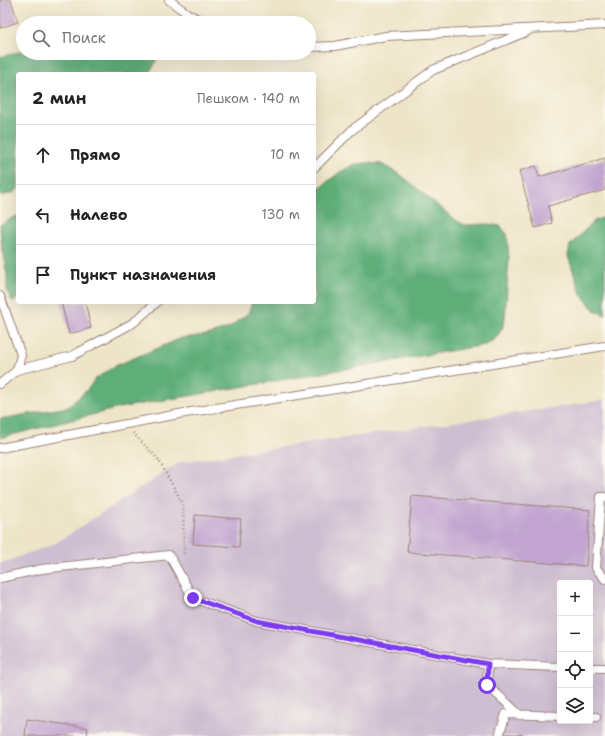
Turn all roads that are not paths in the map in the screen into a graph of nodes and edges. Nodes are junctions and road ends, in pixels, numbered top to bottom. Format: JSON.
{"nodes":[{"id":1,"x":169,"y":0,"type":"edge"},
{"id":2,"x":192,"y":16,"type":"edge"},
{"id":3,"x":605,"y":26,"type":"edge"},
{"id":4,"x":533,"y":29,"type":"junction"},
{"id":5,"x":316,"y":47,"type":"edge"},
{"id":6,"x":316,"y":166,"type":"edge"},
{"id":7,"x":0,"y":296,"type":"edge"},
{"id":8,"x":155,"y":304,"type":"edge"},
{"id":9,"x":605,"y":346,"type":"edge"},
{"id":10,"x":17,"y":370,"type":"junction"},
{"id":11,"x":0,"y":384,"type":"edge"},
{"id":12,"x":0,"y":448,"type":"edge"},
{"id":13,"x":605,"y":497,"type":"edge"},
{"id":14,"x":0,"y":578,"type":"edge"},
{"id":15,"x":605,"y":579,"type":"edge"},
{"id":16,"x":488,"y":664,"type":"junction"},
{"id":17,"x":557,"y":667,"type":"edge"},
{"id":18,"x":593,"y":668,"type":"edge"},
{"id":19,"x":605,"y":668,"type":"edge"},
{"id":20,"x":520,"y":715,"type":"junction"},
{"id":21,"x":557,"y":716,"type":"edge"},
{"id":22,"x":499,"y":736,"type":"edge"}],
"edges":[{"from":1,"to":2,"type":"lane"},
{"from":3,"to":4,"type":"lane"},
{"from":4,"to":5,"type":"lane"},
{"from":4,"to":6,"type":"lane"},
{"from":7,"to":10,"type":"lane"},
{"from":8,"to":10,"type":"lane"},
{"from":9,"to":12,"type":"lane"},
{"from":10,"to":11,"type":"lane"},
{"from":13,"to":15,"type":"lane"},
{"from":14,"to":16,"type":"lane"},
{"from":16,"to":17,"type":"lane"},
{"from":16,"to":20,"type":"lane"},
{"from":18,"to":19,"type":"lane"},
{"from":20,"to":21,"type":"lane"},
{"from":20,"to":22,"type":"lane"}]}
